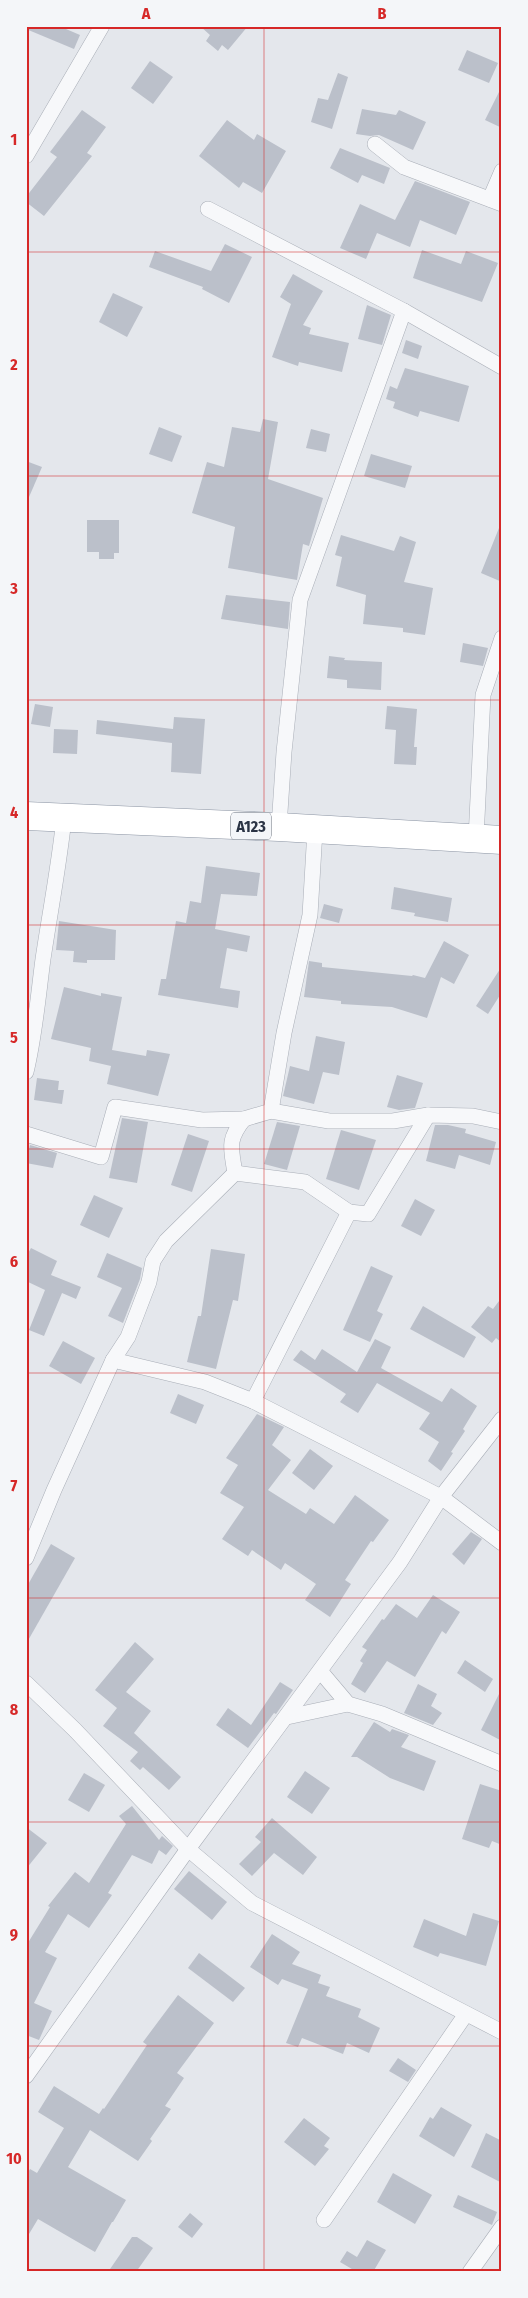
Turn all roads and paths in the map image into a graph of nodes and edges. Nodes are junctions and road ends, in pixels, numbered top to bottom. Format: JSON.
{"nodes":[{"id":1,"x":102,"y":26,"type":"edge"},
{"id":2,"x":375,"y":144,"type":"dead end"},
{"id":3,"x":26,"y":156,"type":"edge"},
{"id":4,"x":502,"y":171,"type":"edge"},
{"id":5,"x":496,"y":202,"type":"edge"},
{"id":6,"x":208,"y":209,"type":"dead end"},
{"id":7,"x":404,"y":311,"type":"junction"},
{"id":8,"x":502,"y":367,"type":"edge"},
{"id":9,"x":502,"y":638,"type":"edge"},
{"id":10,"x":26,"y":816,"type":"edge"},
{"id":11,"x":64,"y":818,"type":"junction"},
{"id":12,"x":279,"y":827,"type":"junction"},
{"id":13,"x":315,"y":830,"type":"junction"},
{"id":14,"x":489,"y":840,"type":"edge"},
{"id":15,"x":26,"y":1072,"type":"edge"},
{"id":16,"x":271,"y":1111,"type":"junction"},
{"id":17,"x":428,"y":1115,"type":"junction"},
{"id":18,"x":244,"y":1119,"type":"junction"},
{"id":19,"x":502,"y":1122,"type":"edge"},
{"id":20,"x":26,"y":1134,"type":"edge"},
{"id":21,"x":235,"y":1173,"type":"junction"},
{"id":22,"x":349,"y":1212,"type":"junction"},
{"id":23,"x":113,"y":1360,"type":"junction"},
{"id":24,"x":253,"y":1401,"type":"junction"},
{"id":25,"x":502,"y":1419,"type":"edge"},
{"id":26,"x":441,"y":1497,"type":"junction"},
{"id":27,"x":502,"y":1542,"type":"edge"},
{"id":28,"x":26,"y":1558,"type":"edge"},
{"id":29,"x":321,"y":1672,"type":"junction"},
{"id":30,"x":26,"y":1683,"type":"edge"},
{"id":31,"x":348,"y":1704,"type":"junction"},
{"id":32,"x":287,"y":1717,"type":"junction"},
{"id":33,"x":502,"y":1764,"type":"edge"},
{"id":34,"x":188,"y":1849,"type":"junction"},
{"id":35,"x":466,"y":2014,"type":"junction"},
{"id":36,"x":502,"y":2032,"type":"edge"},
{"id":37,"x":26,"y":2076,"type":"edge"},
{"id":38,"x":324,"y":2220,"type":"dead end"},
{"id":39,"x":502,"y":2227,"type":"edge"},
{"id":40,"x":470,"y":2272,"type":"edge"}],
"edges":[{"from":1,"to":3,"type":"street"},
{"from":2,"to":5,"type":"street"},
{"from":4,"to":5,"type":"street"},
{"from":6,"to":7,"type":"street"},
{"from":7,"to":8,"type":"street"},
{"from":7,"to":12,"type":"street"},
{"from":9,"to":14,"type":"street"},
{"from":10,"to":11,"type":"highway","number":"A123"},
{"from":11,"to":12,"type":"highway","number":"A123"},
{"from":11,"to":15,"type":"street"},
{"from":12,"to":13,"type":"highway","number":"A123"},
{"from":13,"to":14,"type":"highway","number":"A123"},
{"from":13,"to":16,"type":"street"},
{"from":16,"to":17,"type":"street"},
{"from":16,"to":18,"type":"street"},
{"from":17,"to":19,"type":"street"},
{"from":17,"to":22,"type":"street"},
{"from":18,"to":20,"type":"street"},
{"from":18,"to":21,"type":"street"},
{"from":21,"to":22,"type":"street"},
{"from":21,"to":23,"type":"street"},
{"from":22,"to":24,"type":"street"},
{"from":23,"to":24,"type":"street"},
{"from":23,"to":28,"type":"street"},
{"from":24,"to":26,"type":"street"},
{"from":25,"to":26,"type":"street"},
{"from":26,"to":27,"type":"street"},
{"from":26,"to":29,"type":"street"},
{"from":29,"to":31,"type":"street"},
{"from":29,"to":32,"type":"street"},
{"from":30,"to":34,"type":"street"},
{"from":31,"to":32,"type":"street"},
{"from":31,"to":33,"type":"street"},
{"from":32,"to":34,"type":"street"},
{"from":34,"to":35,"type":"street"},
{"from":34,"to":37,"type":"street"},
{"from":35,"to":36,"type":"street"},
{"from":35,"to":38,"type":"street"},
{"from":39,"to":40,"type":"street"}]}
